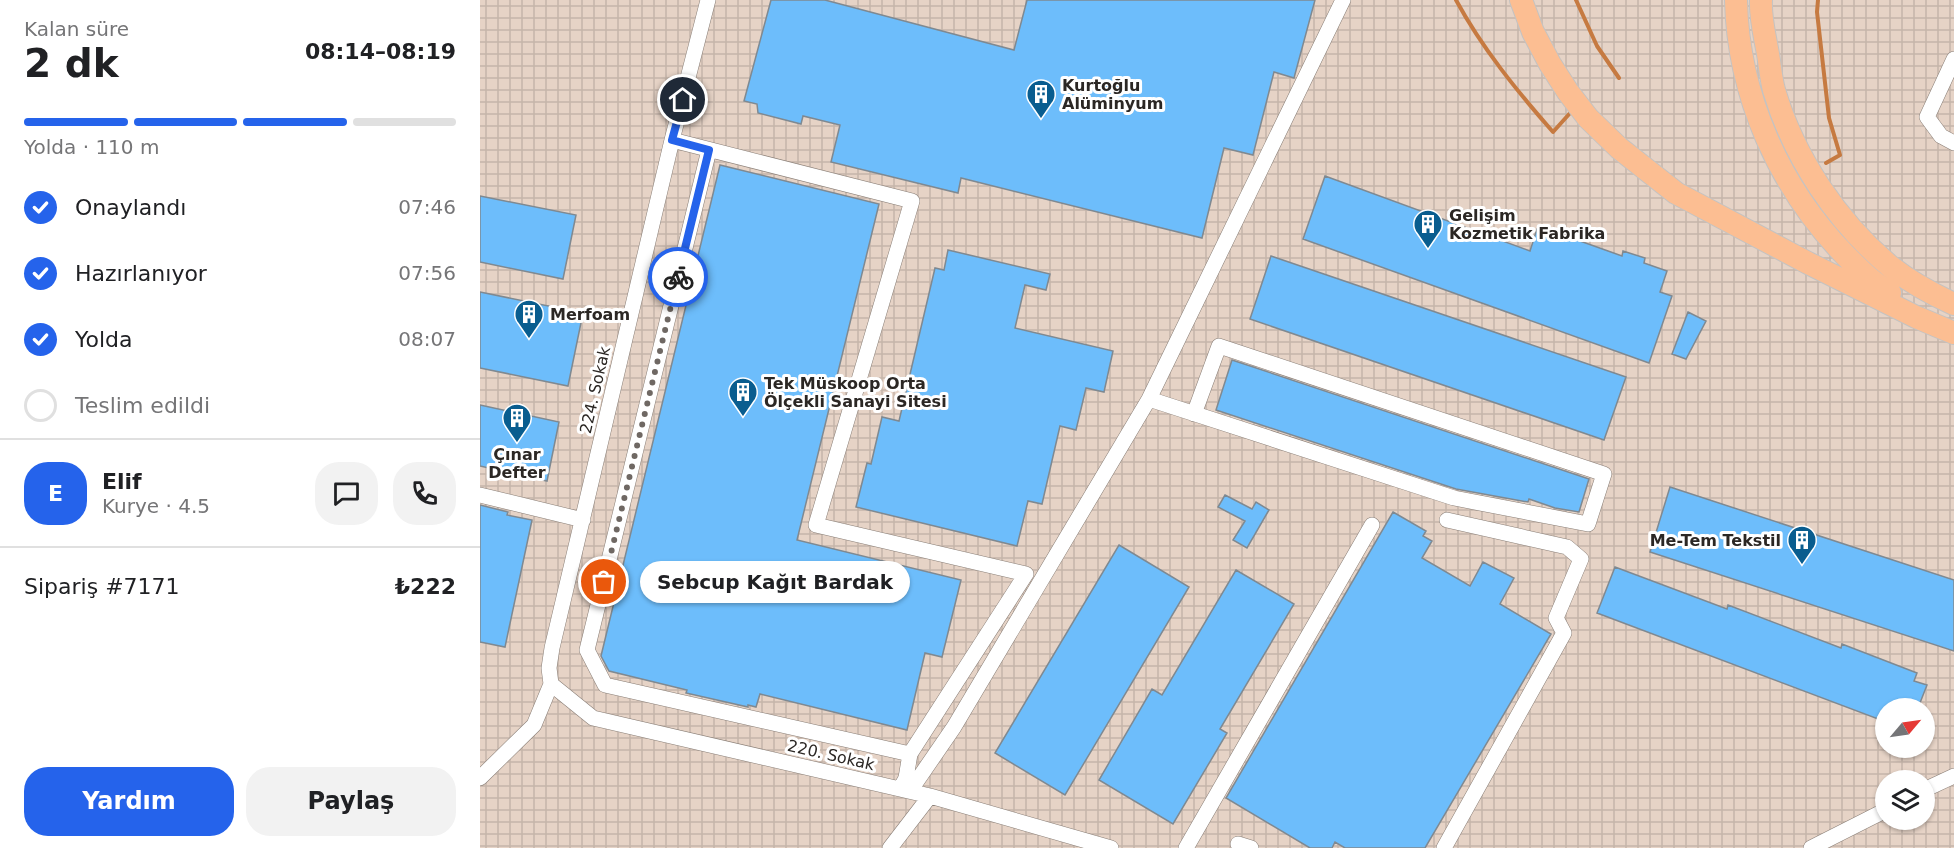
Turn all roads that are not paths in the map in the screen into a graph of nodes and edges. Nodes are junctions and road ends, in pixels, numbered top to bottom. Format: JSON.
{"nodes":[{"id":1,"x":708,"y":0,"type":"edge"},
{"id":2,"x":1343,"y":0,"type":"edge"},
{"id":3,"x":1521,"y":0,"type":"edge"},
{"id":4,"x":1736,"y":0,"type":"edge"},
{"id":5,"x":1761,"y":0,"type":"edge"},
{"id":6,"x":1771,"y":0,"type":"edge"},
{"id":7,"x":1954,"y":59,"type":"edge"},
{"id":8,"x":1773,"y":88,"type":"junction"},
{"id":9,"x":672,"y":140,"type":"junction"},
{"id":10,"x":1954,"y":143,"type":"edge"},
{"id":11,"x":709,"y":150,"type":"junction"},
{"id":12,"x":1954,"y":304,"type":"edge"},
{"id":13,"x":1954,"y":328,"type":"edge"},
{"id":14,"x":1954,"y":333,"type":"edge"},
{"id":15,"x":1149,"y":399,"type":"junction"},
{"id":16,"x":1194,"y":414,"type":"junction"},
{"id":17,"x":480,"y":495,"type":"edge"},
{"id":18,"x":583,"y":520,"type":"junction"},
{"id":19,"x":1447,"y":520,"type":"dead end"},
{"id":20,"x":1372,"y":525,"type":"dead end"},
{"id":21,"x":551,"y":684,"type":"junction"},
{"id":22,"x":910,"y":754,"type":"junction"},
{"id":23,"x":1954,"y":776,"type":"edge"},
{"id":24,"x":480,"y":778,"type":"edge"},
{"id":25,"x":1935,"y":785,"type":"edge"},
{"id":26,"x":905,"y":790,"type":"junction"},
{"id":27,"x":930,"y":796,"type":"junction"},
{"id":28,"x":1875,"y":816,"type":"edge"},
{"id":29,"x":890,"y":848,"type":"edge"},
{"id":30,"x":1111,"y":848,"type":"edge"},
{"id":31,"x":1186,"y":848,"type":"edge"},
{"id":32,"x":1444,"y":848,"type":"edge"},
{"id":33,"x":1811,"y":848,"type":"edge"}],
"edges":[{"from":1,"to":9,"type":"street","name":"224. Sokak"},
{"from":2,"to":15,"type":"street"},
{"from":3,"to":14,"type":"highway"},
{"from":4,"to":13,"type":"highway"},
{"from":5,"to":8,"type":"highway"},
{"from":6,"to":8,"type":"highway"},
{"from":7,"to":10,"type":"street"},
{"from":8,"to":12,"type":"highway"},
{"from":9,"to":11,"type":"street"},
{"from":9,"to":18,"type":"street","name":"224. Sokak"},
{"from":11,"to":22,"type":"street"},
{"from":11,"to":22,"type":"street"},
{"from":15,"to":16,"type":"street"},
{"from":15,"to":26,"type":"street"},
{"from":16,"to":16,"type":"street"},
{"from":17,"to":18,"type":"street"},
{"from":18,"to":21,"type":"street","name":"224. Sokak"},
{"from":19,"to":32,"type":"street"},
{"from":20,"to":31,"type":"street"},
{"from":21,"to":24,"type":"street"},
{"from":21,"to":26,"type":"street","name":"220. Sokak"},
{"from":22,"to":26,"type":"street"},
{"from":23,"to":25,"type":"street"},
{"from":26,"to":27,"type":"street","name":"220. Sokak"},
{"from":27,"to":29,"type":"street"},
{"from":27,"to":30,"type":"street","name":"220. Sokak"},
{"from":28,"to":33,"type":"street"}]}
